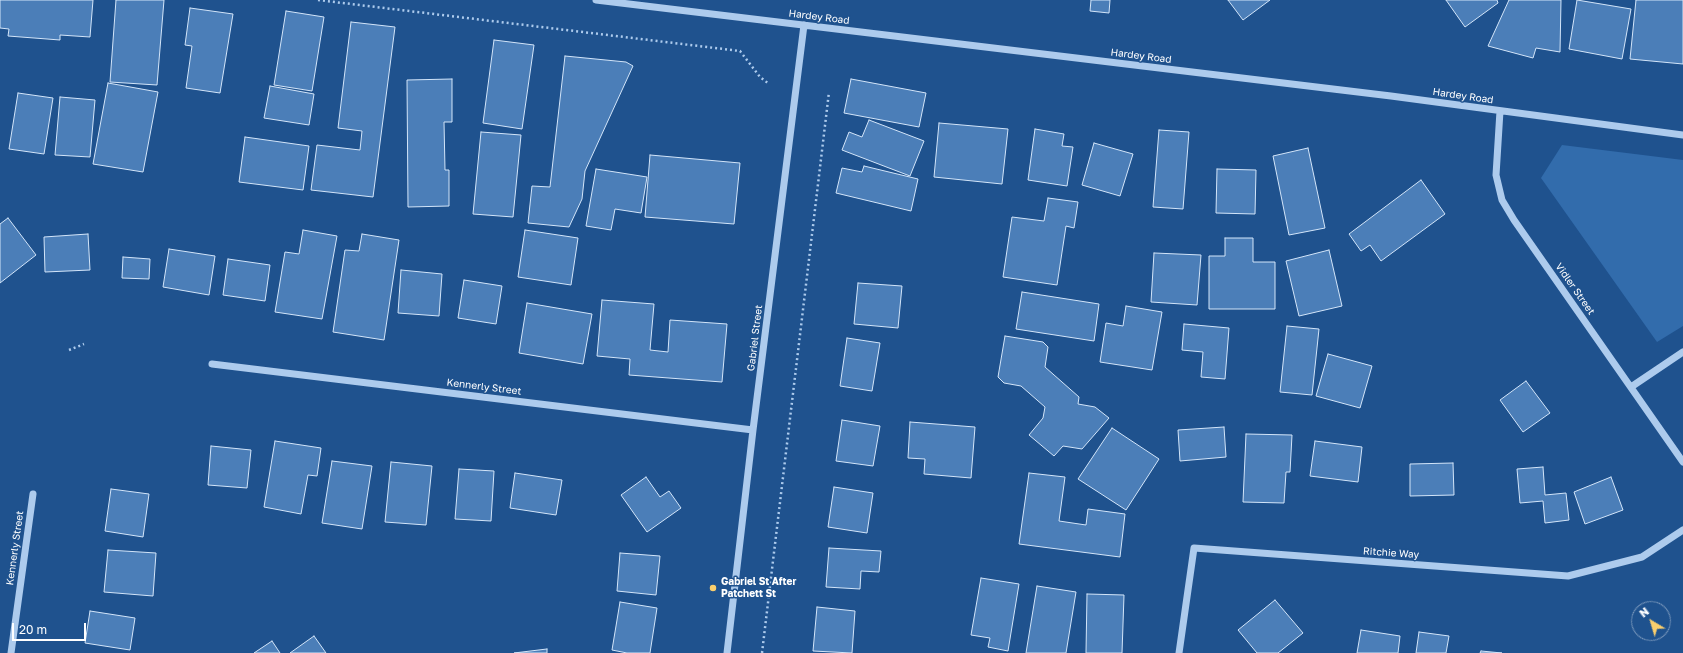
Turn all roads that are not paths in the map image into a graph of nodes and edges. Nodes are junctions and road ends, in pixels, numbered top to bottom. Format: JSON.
{"nodes":[{"id":1,"x":596,"y":0,"type":"edge"},
{"id":2,"x":612,"y":1,"type":"edge"},
{"id":3,"x":804,"y":25,"type":"junction"},
{"id":4,"x":1500,"y":111,"type":"junction"},
{"id":5,"x":1683,"y":135,"type":"edge"},
{"id":6,"x":1683,"y":352,"type":"edge"},
{"id":7,"x":212,"y":364,"type":"dead end"},
{"id":8,"x":1631,"y":387,"type":"junction"},
{"id":9,"x":753,"y":430,"type":"junction"},
{"id":10,"x":1683,"y":462,"type":"edge"},
{"id":11,"x":33,"y":494,"type":"dead end"},
{"id":12,"x":1683,"y":530,"type":"edge"},
{"id":13,"x":11,"y":653,"type":"edge"},
{"id":14,"x":727,"y":653,"type":"edge"},
{"id":15,"x":1179,"y":653,"type":"edge"}],
"edges":[{"from":1,"to":2,"type":"street","name":"Hardey Road"},
{"from":2,"to":3,"type":"street","name":"Hardey Road"},
{"from":3,"to":4,"type":"street","name":"Hardey Road"},
{"from":3,"to":9,"type":"street","name":"Gabriel Street"},
{"from":4,"to":5,"type":"street","name":"Hardey Road"},
{"from":4,"to":8,"type":"street","name":"Vidler Street"},
{"from":6,"to":8,"type":"street"},
{"from":7,"to":9,"type":"street","name":"Kennerly Street"},
{"from":8,"to":10,"type":"street","name":"Vidler Street"},
{"from":9,"to":14,"type":"street","name":"Gabriel Street"},
{"from":11,"to":13,"type":"street","name":"Kennerly Street"},
{"from":12,"to":15,"type":"street","name":"Ritchie Way"}]}
